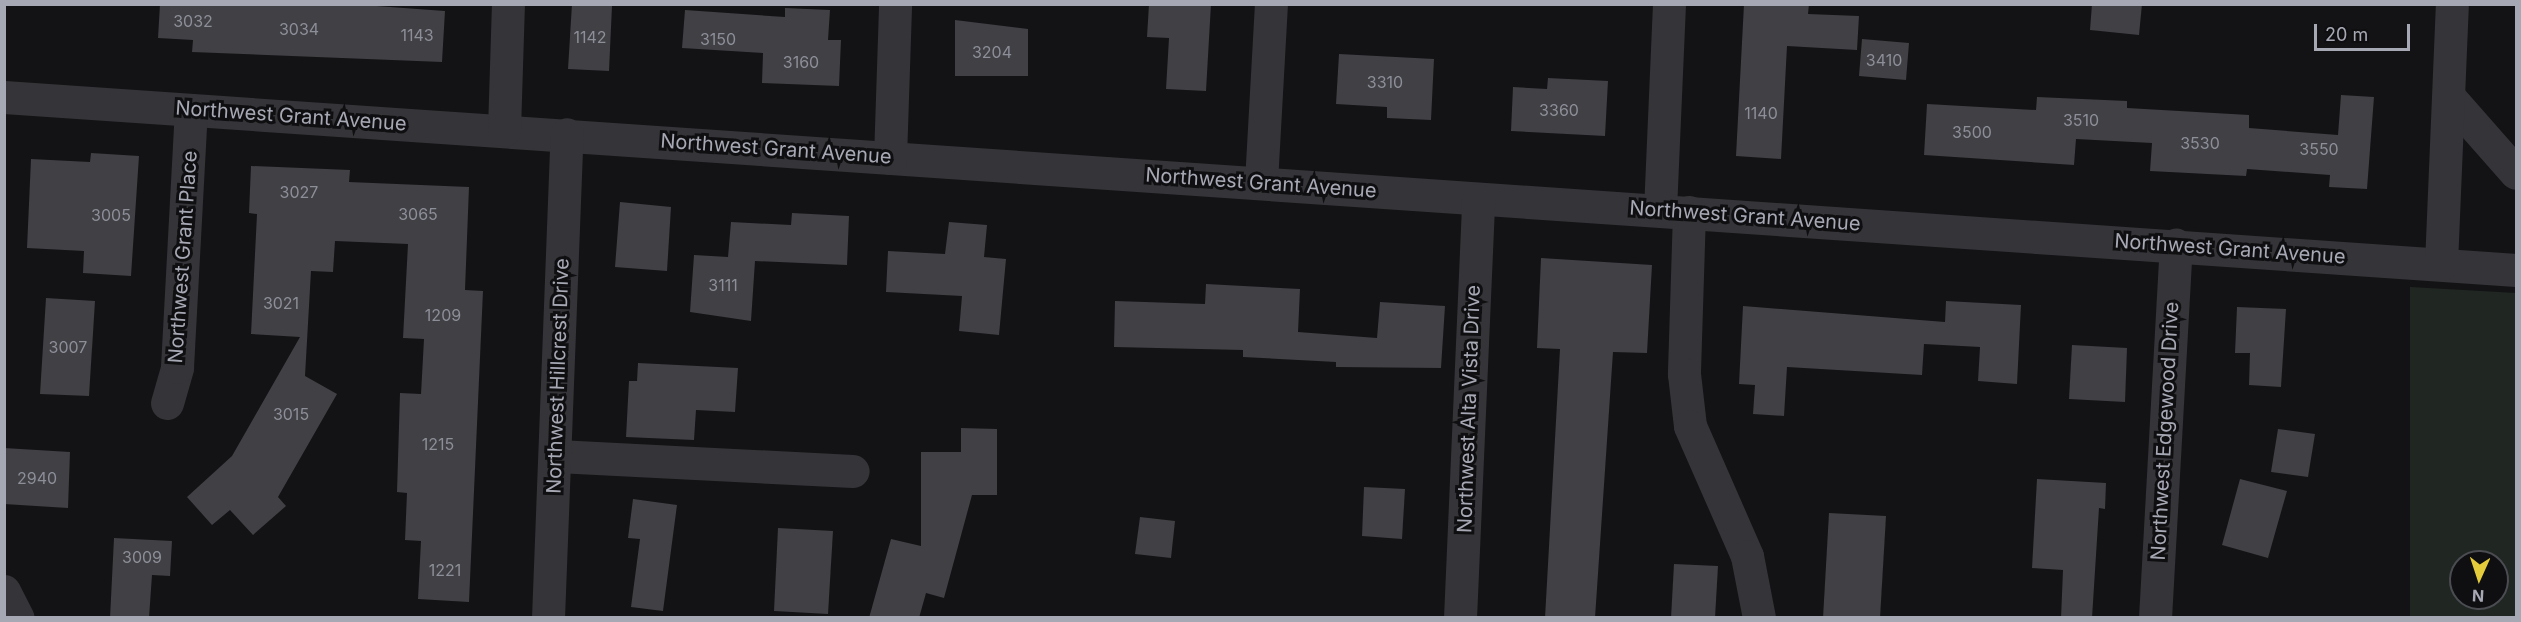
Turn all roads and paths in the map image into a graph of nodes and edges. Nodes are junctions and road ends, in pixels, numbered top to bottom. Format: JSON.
{"nodes":[{"id":1,"x":508,"y":4,"type":"edge"},
{"id":2,"x":895,"y":4,"type":"edge"},
{"id":3,"x":1270,"y":4,"type":"edge"},
{"id":4,"x":1669,"y":4,"type":"edge"},
{"id":5,"x":2452,"y":4,"type":"edge"},
{"id":6,"x":4,"y":97,"type":"edge"},
{"id":7,"x":2449,"y":98,"type":"junction"},
{"id":8,"x":191,"y":110,"type":"junction"},
{"id":9,"x":504,"y":130,"type":"junction"},
{"id":10,"x":567,"y":134,"type":"junction"},
{"id":11,"x":890,"y":158,"type":"junction"},
{"id":12,"x":2517,"y":173,"type":"edge"},
{"id":13,"x":1261,"y":182,"type":"junction"},
{"id":14,"x":1478,"y":200,"type":"junction"},
{"id":15,"x":1675,"y":211,"type":"junction"},
{"id":16,"x":2176,"y":245,"type":"junction"},
{"id":17,"x":2441,"y":264,"type":"junction"},
{"id":18,"x":2517,"y":270,"type":"edge"},
{"id":19,"x":167,"y":403,"type":"dead end"},
{"id":20,"x":557,"y":456,"type":"junction"},
{"id":21,"x":853,"y":471,"type":"dead end"},
{"id":22,"x":548,"y":618,"type":"edge"},
{"id":23,"x":1460,"y":618,"type":"edge"},
{"id":24,"x":1759,"y":618,"type":"edge"},
{"id":25,"x":2155,"y":618,"type":"edge"}],
"edges":[{"from":1,"to":9,"type":"street"},
{"from":2,"to":11,"type":"street"},
{"from":3,"to":13,"type":"street"},
{"from":4,"to":15,"type":"street"},
{"from":5,"to":7,"type":"street"},
{"from":6,"to":8,"type":"street","name":"Northwest Grant Avenue"},
{"from":7,"to":12,"type":"street"},
{"from":7,"to":17,"type":"street"},
{"from":8,"to":9,"type":"street","name":"Northwest Grant Avenue"},
{"from":8,"to":19,"type":"street","name":"Northwest Grant Place"},
{"from":9,"to":10,"type":"street","name":"Northwest Grant Avenue"},
{"from":10,"to":11,"type":"street","name":"Northwest Grant Avenue"},
{"from":10,"to":20,"type":"street","name":"Northwest Hillcrest Drive"},
{"from":11,"to":13,"type":"street","name":"Northwest Grant Avenue"},
{"from":13,"to":14,"type":"street","name":"Northwest Grant Avenue"},
{"from":14,"to":15,"type":"street","name":"Northwest Grant Avenue"},
{"from":14,"to":23,"type":"street","name":"Northwest Alta Vista Drive"},
{"from":15,"to":16,"type":"street","name":"Northwest Grant Avenue"},
{"from":15,"to":24,"type":"street"},
{"from":16,"to":17,"type":"street","name":"Northwest Grant Avenue"},
{"from":16,"to":25,"type":"street","name":"Northwest Edgewood Drive"},
{"from":17,"to":18,"type":"street","name":"Northwest Grant Avenue"},
{"from":20,"to":21,"type":"street"},
{"from":20,"to":22,"type":"street","name":"Northwest Hillcrest Drive"}]}
